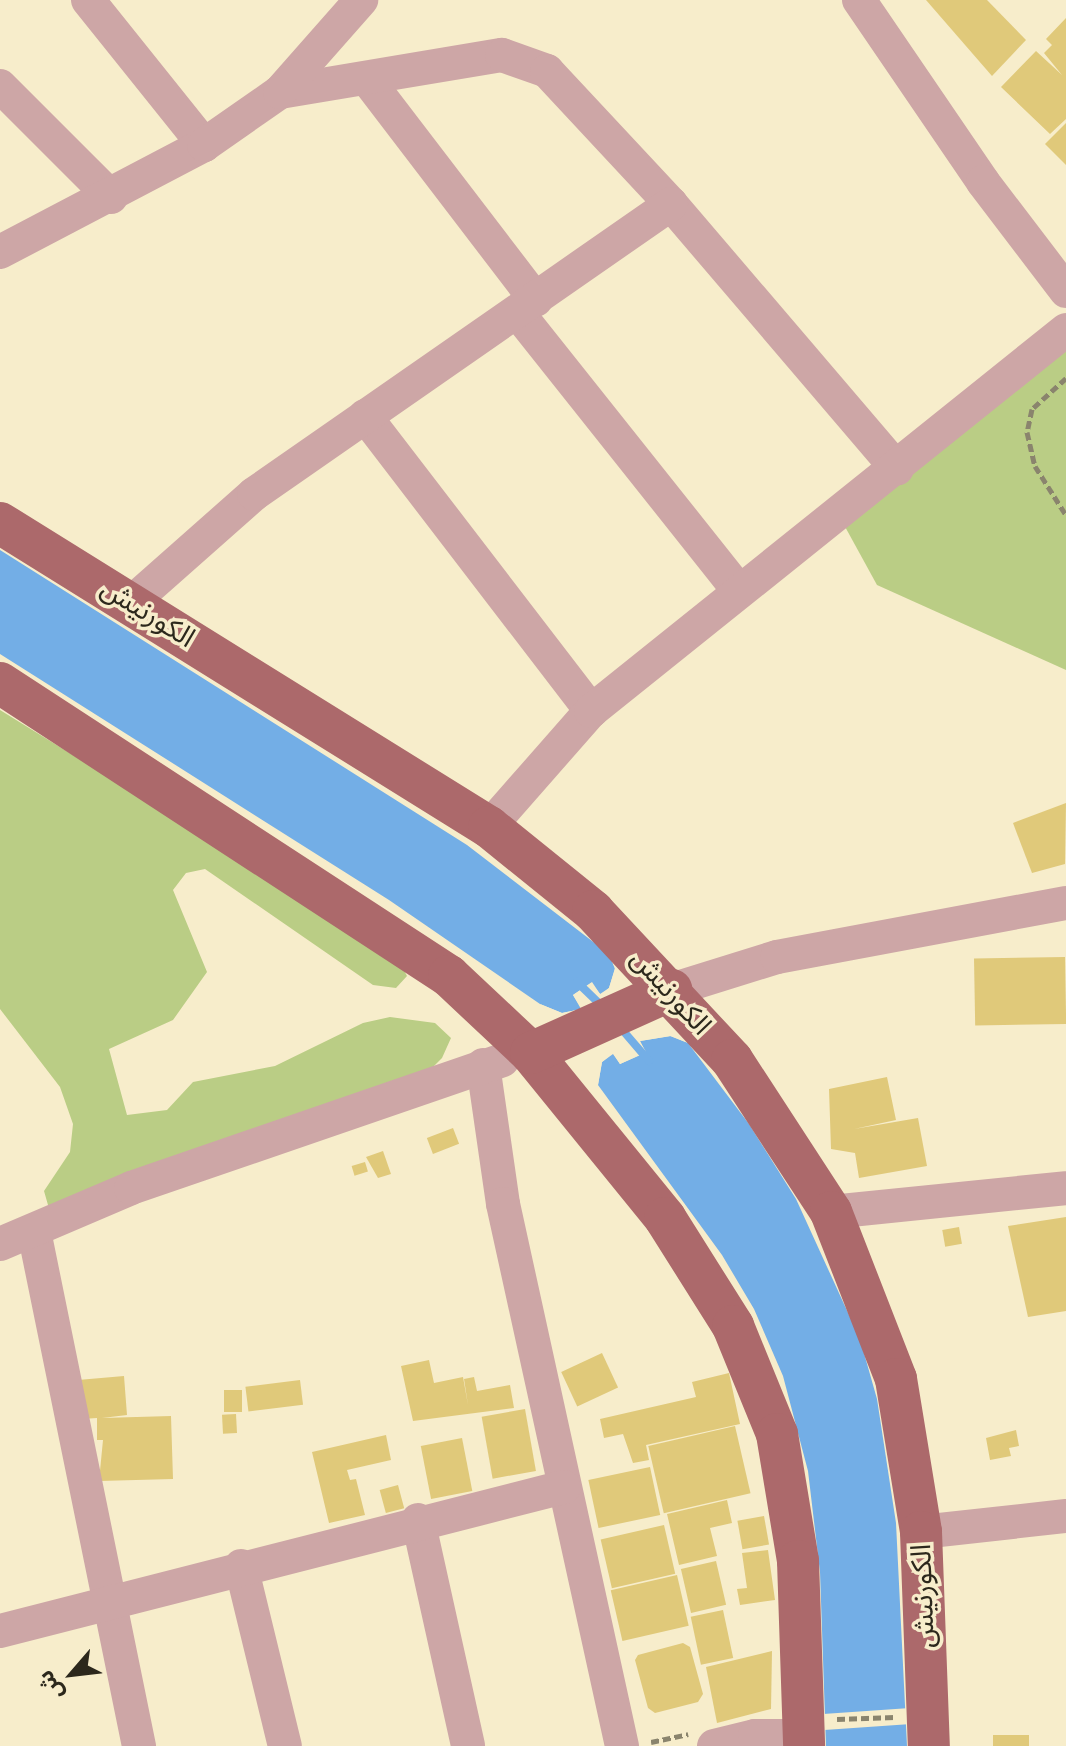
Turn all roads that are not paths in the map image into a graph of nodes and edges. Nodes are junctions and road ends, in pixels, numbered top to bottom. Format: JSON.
{"nodes":[{"id":1,"x":88,"y":0,"type":"edge"},
{"id":2,"x":859,"y":0,"type":"edge"},
{"id":3,"x":348,"y":4,"type":"edge"},
{"id":4,"x":367,"y":79,"type":"junction"},
{"id":5,"x":0,"y":86,"type":"edge"},
{"id":6,"x":280,"y":92,"type":"junction"},
{"id":7,"x":204,"y":145,"type":"junction"},
{"id":8,"x":111,"y":197,"type":"junction"},
{"id":9,"x":671,"y":204,"type":"junction"},
{"id":10,"x":0,"y":252,"type":"edge"},
{"id":11,"x":1066,"y":291,"type":"edge"},
{"id":12,"x":527,"y":306,"type":"junction"},
{"id":13,"x":1066,"y":330,"type":"edge"},
{"id":14,"x":365,"y":416,"type":"junction"},
{"id":15,"x":897,"y":469,"type":"junction"},
{"id":16,"x":0,"y":523,"type":"edge"},
{"id":17,"x":738,"y":590,"type":"junction"},
{"id":18,"x":132,"y":602,"type":"junction"},
{"id":19,"x":0,"y":683,"type":"edge"},
{"id":20,"x":591,"y":711,"type":"junction"},
{"id":21,"x":489,"y":827,"type":"junction"},
{"id":22,"x":1066,"y":903,"type":"edge"},
{"id":23,"x":660,"y":995,"type":"junction"},
{"id":24,"x":549,"y":1047,"type":"junction"},
{"id":25,"x":483,"y":1065,"type":"junction"},
{"id":26,"x":1066,"y":1188,"type":"edge"},
{"id":27,"x":831,"y":1212,"type":"junction"},
{"id":28,"x":34,"y":1231,"type":"junction"},
{"id":29,"x":0,"y":1244,"type":"edge"},
{"id":30,"x":564,"y":1487,"type":"junction"},
{"id":31,"x":1066,"y":1516,"type":"edge"},
{"id":32,"x":418,"y":1520,"type":"junction"},
{"id":33,"x":921,"y":1532,"type":"junction"},
{"id":34,"x":241,"y":1566,"type":"junction"},
{"id":35,"x":111,"y":1599,"type":"junction"},
{"id":36,"x":0,"y":1631,"type":"edge"},
{"id":37,"x":920,"y":1731,"type":"edge"},
{"id":38,"x":810,"y":1734,"type":"edge"},
{"id":39,"x":707,"y":1738,"type":"edge"},
{"id":40,"x":633,"y":1740,"type":"edge"},
{"id":41,"x":139,"y":1746,"type":"edge"},
{"id":42,"x":285,"y":1746,"type":"edge"},
{"id":43,"x":468,"y":1746,"type":"edge"}],
"edges":[{"from":1,"to":7,"type":"street"},
{"from":2,"to":11,"type":"street"},
{"from":3,"to":6,"type":"street"},
{"from":4,"to":6,"type":"street"},
{"from":4,"to":9,"type":"street"},
{"from":4,"to":12,"type":"street"},
{"from":5,"to":8,"type":"street"},
{"from":6,"to":7,"type":"street"},
{"from":7,"to":8,"type":"street"},
{"from":8,"to":10,"type":"street"},
{"from":9,"to":12,"type":"street"},
{"from":9,"to":15,"type":"street"},
{"from":12,"to":14,"type":"street"},
{"from":12,"to":17,"type":"street"},
{"from":13,"to":15,"type":"street"},
{"from":14,"to":18,"type":"street"},
{"from":14,"to":20,"type":"street"},
{"from":15,"to":17,"type":"street"},
{"from":16,"to":18,"type":"main road","name":"الكورنيش"},
{"from":17,"to":20,"type":"street"},
{"from":18,"to":21,"type":"main road","name":"الكورنيش"},
{"from":19,"to":24,"type":"main road"},
{"from":20,"to":21,"type":"street"},
{"from":21,"to":23,"type":"main road","name":"الكورنيش"},
{"from":22,"to":23,"type":"street"},
{"from":23,"to":24,"type":"main road"},
{"from":23,"to":27,"type":"main road","name":"الكورنيش"},
{"from":24,"to":25,"type":"street"},
{"from":24,"to":38,"type":"main road"},
{"from":25,"to":28,"type":"street"},
{"from":25,"to":30,"type":"street"},
{"from":26,"to":27,"type":"street"},
{"from":27,"to":33,"type":"main road","name":"الكورنيش"},
{"from":28,"to":29,"type":"street"},
{"from":28,"to":35,"type":"street"},
{"from":30,"to":32,"type":"street"},
{"from":30,"to":40,"type":"street"},
{"from":31,"to":33,"type":"street"},
{"from":32,"to":34,"type":"street"},
{"from":32,"to":43,"type":"street"},
{"from":33,"to":37,"type":"main road","name":"الكورنيش"},
{"from":34,"to":35,"type":"street"},
{"from":34,"to":42,"type":"street"},
{"from":35,"to":36,"type":"street"},
{"from":35,"to":41,"type":"street"},
{"from":38,"to":39,"type":"street"}]}
